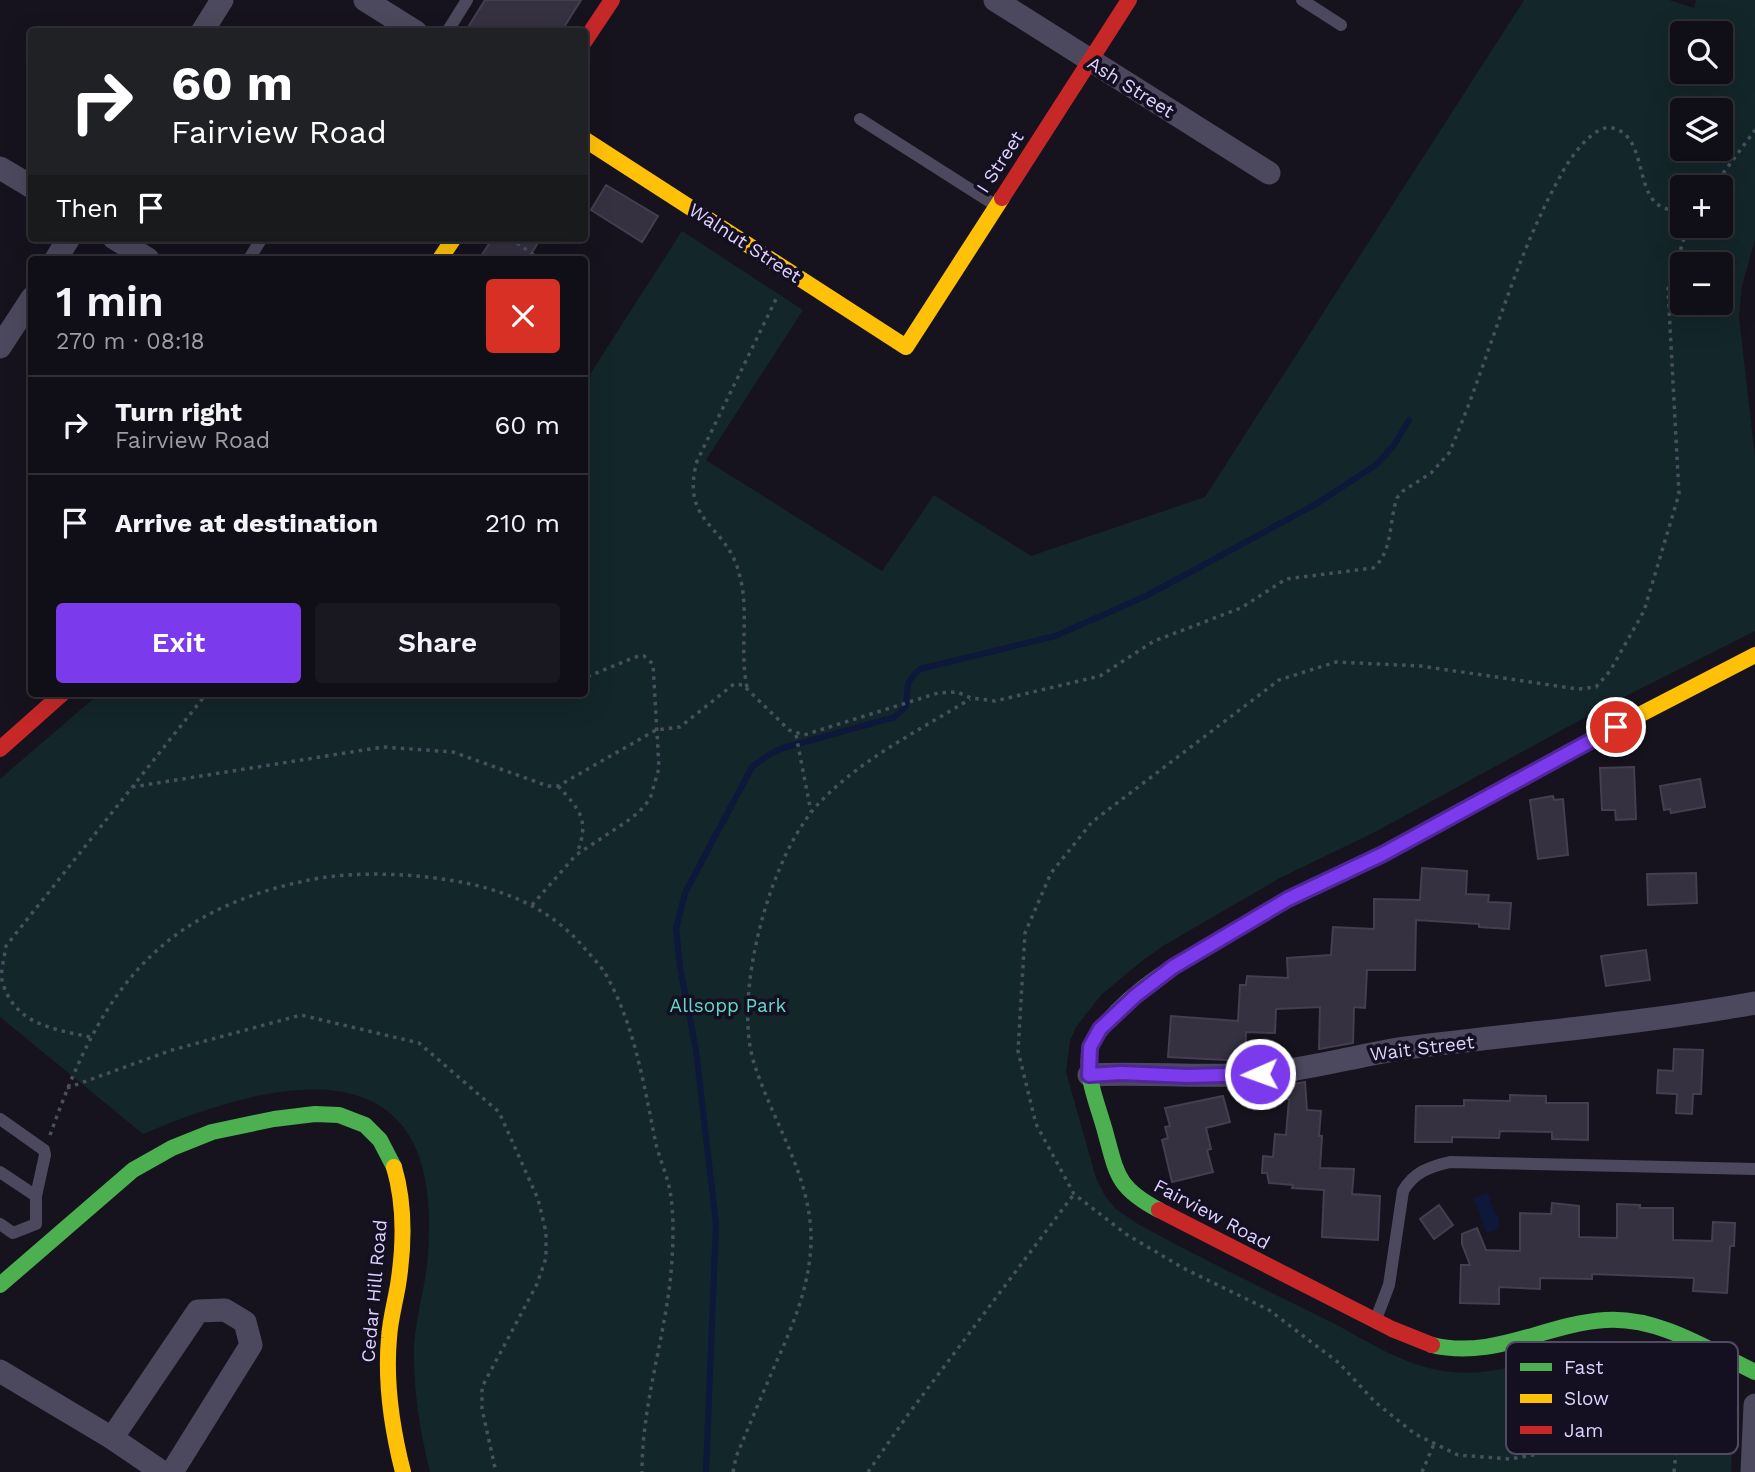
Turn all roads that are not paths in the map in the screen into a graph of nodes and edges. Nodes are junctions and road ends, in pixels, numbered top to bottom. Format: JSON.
{"nodes":[{"id":1,"x":222,"y":0,"type":"edge"},
{"id":2,"x":365,"y":0,"type":"edge"},
{"id":3,"x":467,"y":0,"type":"edge"},
{"id":4,"x":612,"y":0,"type":"edge"},
{"id":5,"x":995,"y":0,"type":"edge"},
{"id":6,"x":1129,"y":0,"type":"edge"},
{"id":7,"x":1302,"y":0,"type":"edge"},
{"id":8,"x":1341,"y":25,"type":"dead end"},
{"id":9,"x":204,"y":28,"type":"edge"},
{"id":10,"x":402,"y":28,"type":"edge"},
{"id":11,"x":450,"y":28,"type":"edge"},
{"id":12,"x":588,"y":36,"type":"edge"},
{"id":13,"x":1089,"y":61,"type":"junction"},
{"id":14,"x":860,"y":119,"type":"dead end"},
{"id":15,"x":588,"y":142,"type":"edge"},
{"id":16,"x":0,"y":168,"type":"edge"},
{"id":17,"x":1269,"y":173,"type":"dead end"},
{"id":18,"x":28,"y":185,"type":"edge"},
{"id":19,"x":997,"y":206,"type":"junction"},
{"id":20,"x":120,"y":242,"type":"edge"},
{"id":21,"x":143,"y":256,"type":"edge"},
{"id":22,"x":28,"y":304,"type":"edge"},
{"id":23,"x":0,"y":347,"type":"edge"},
{"id":24,"x":906,"y":347,"type":"joint"},
{"id":25,"x":1755,"y":654,"type":"edge"},
{"id":26,"x":58,"y":697,"type":"edge"},
{"id":27,"x":0,"y":749,"type":"edge"},
{"id":28,"x":1755,"y":1003,"type":"edge"},
{"id":29,"x":1089,"y":1075,"type":"junction"},
{"id":30,"x":0,"y":1119,"type":"edge"},
{"id":31,"x":1755,"y":1169,"type":"edge"},
{"id":32,"x":0,"y":1172,"type":"edge"},
{"id":33,"x":36,"y":1196,"type":"junction"},
{"id":34,"x":0,"y":1224,"type":"edge"},
{"id":35,"x":36,"y":1224,"type":"junction"},
{"id":36,"x":54,"y":1237,"type":"junction"},
{"id":37,"x":0,"y":1285,"type":"edge"},
{"id":38,"x":1375,"y":1322,"type":"junction"},
{"id":39,"x":1517,"y":1342,"type":"edge"},
{"id":40,"x":1690,"y":1342,"type":"edge"},
{"id":41,"x":1506,"y":1344,"type":"edge"},
{"id":42,"x":1738,"y":1364,"type":"edge"},
{"id":43,"x":0,"y":1371,"type":"edge"},
{"id":44,"x":1755,"y":1372,"type":"edge"},
{"id":45,"x":1755,"y":1405,"type":"edge"},
{"id":46,"x":112,"y":1438,"type":"junction"},
{"id":47,"x":162,"y":1472,"type":"edge"},
{"id":48,"x":172,"y":1472,"type":"edge"},
{"id":49,"x":403,"y":1472,"type":"edge"},
{"id":50,"x":1752,"y":1472,"type":"edge"}],
"edges":[{"from":1,"to":9,"type":"street"},
{"from":2,"to":10,"type":"street"},
{"from":3,"to":11,"type":"lane"},
{"from":4,"to":12,"type":"street"},
{"from":5,"to":13,"type":"street","name":"Ash Street"},
{"from":6,"to":13,"type":"street","name":"I Street"},
{"from":7,"to":8,"type":"lane"},
{"from":13,"to":17,"type":"street","name":"Ash Street"},
{"from":13,"to":19,"type":"street","name":"I Street"},
{"from":14,"to":19,"type":"lane"},
{"from":15,"to":24,"type":"street","name":"Walnut Street"},
{"from":16,"to":18,"type":"street"},
{"from":19,"to":24,"type":"street","name":"I Street"},
{"from":20,"to":21,"type":"street"},
{"from":22,"to":23,"type":"street"},
{"from":25,"to":29,"type":"street","name":"Fairview Road"},
{"from":26,"to":27,"type":"street"},
{"from":28,"to":29,"type":"street","name":"Wait Street"},
{"from":29,"to":38,"type":"street","name":"Fairview Road"},
{"from":30,"to":33,"type":"lane"},
{"from":31,"to":38,"type":"lane"},
{"from":32,"to":33,"type":"lane"},
{"from":33,"to":35,"type":"lane"},
{"from":34,"to":35,"type":"lane"},
{"from":35,"to":36,"type":"lane"},
{"from":36,"to":37,"type":"street","name":"Cedar Hill Road"},
{"from":36,"to":49,"type":"street","name":"Cedar Hill Road"},
{"from":38,"to":41,"type":"street","name":"Fairview Road"},
{"from":39,"to":40,"type":"street","name":"Fairview Road"},
{"from":42,"to":44,"type":"street","name":"Fairview Road"},
{"from":43,"to":46,"type":"street"},
{"from":45,"to":50,"type":"street"},
{"from":46,"to":47,"type":"street"},
{"from":46,"to":48,"type":"street"}]}
